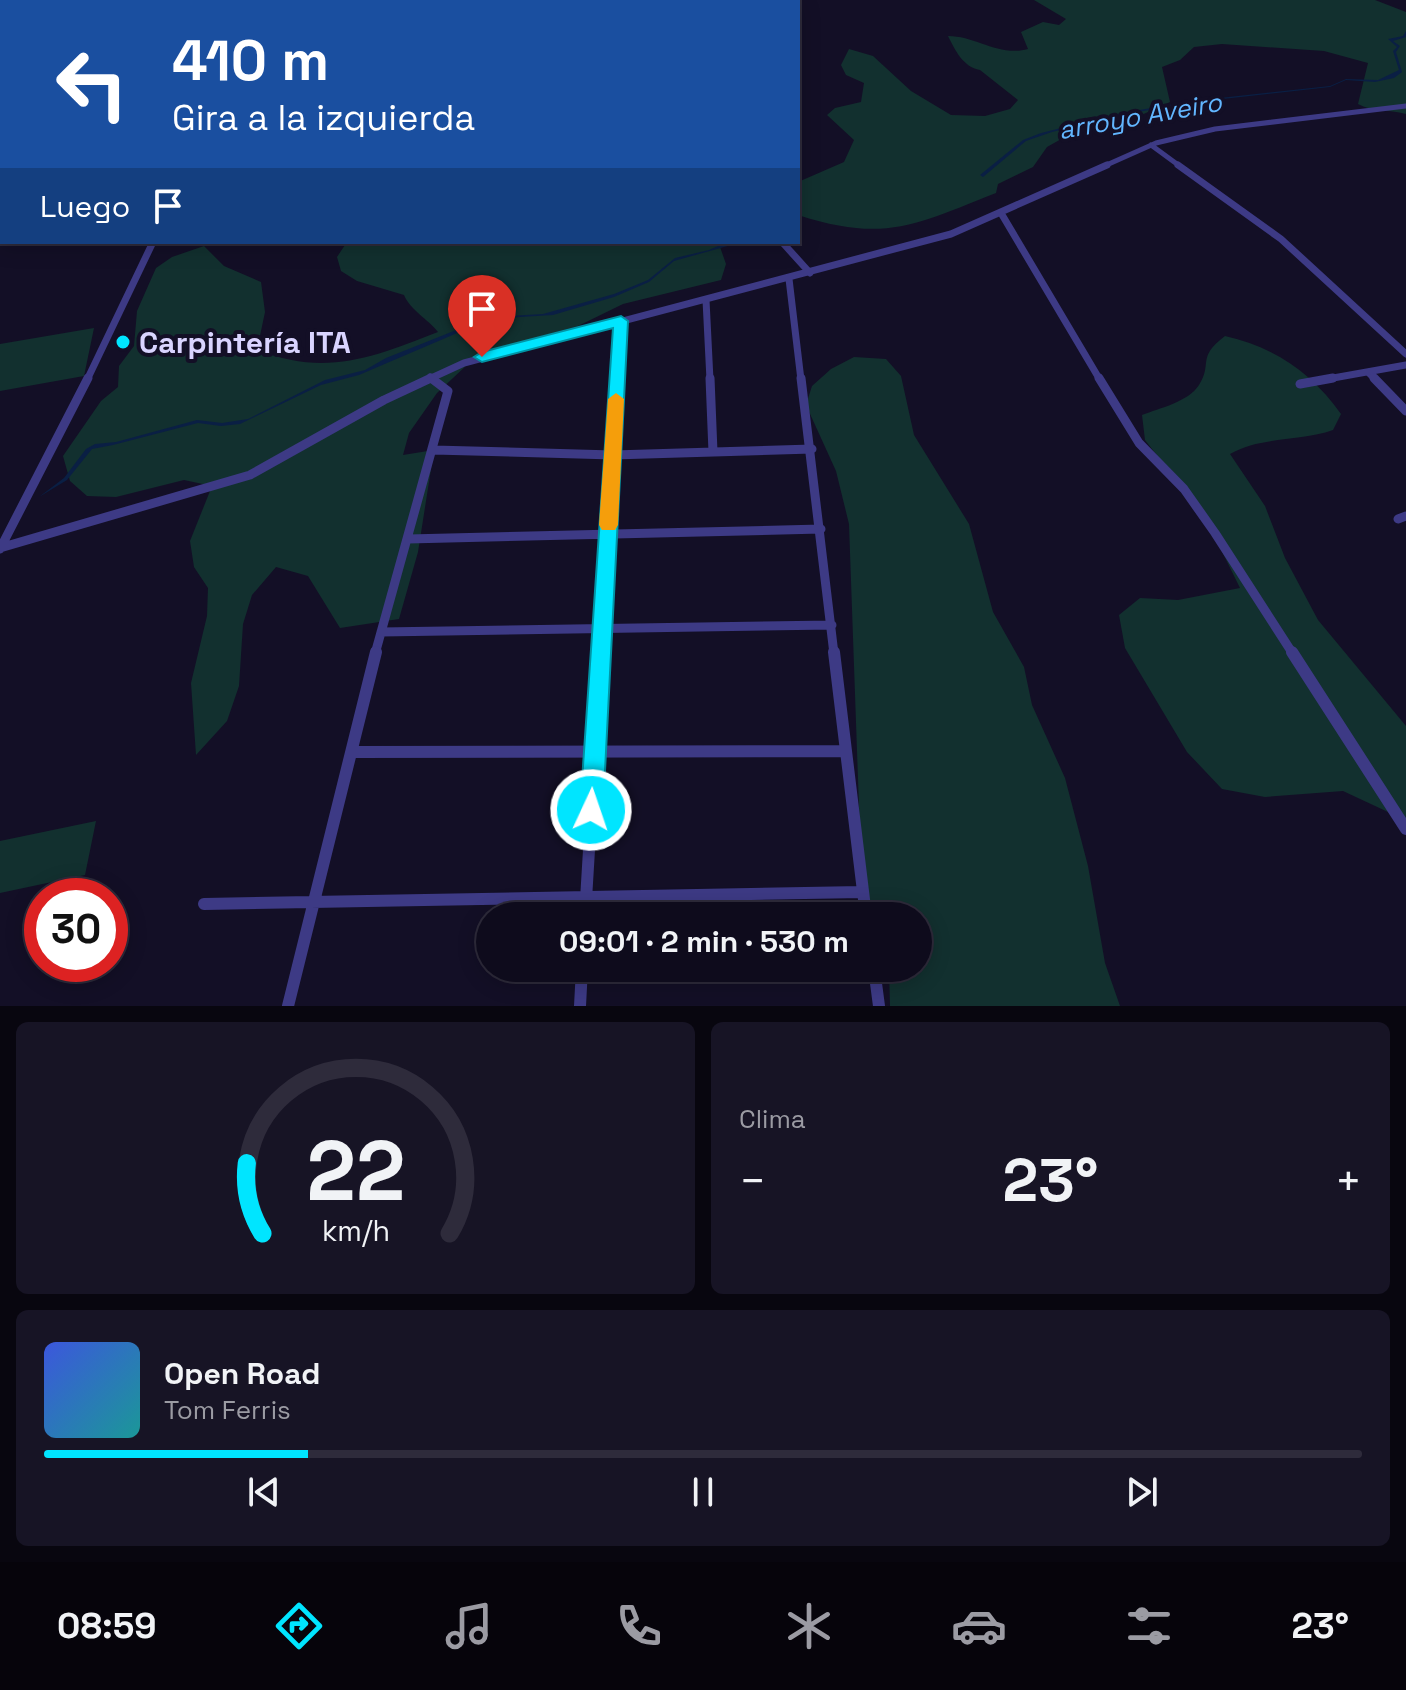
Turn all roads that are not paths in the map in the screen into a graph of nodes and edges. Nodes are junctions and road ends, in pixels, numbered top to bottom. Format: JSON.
{"nodes":[{"id":1,"x":1406,"y":106,"type":"edge"},
{"id":2,"x":1151,"y":145,"type":"junction"},
{"id":3,"x":1001,"y":213,"type":"junction"},
{"id":4,"x":152,"y":244,"type":"edge"},
{"id":5,"x":784,"y":244,"type":"edge"},
{"id":6,"x":810,"y":273,"type":"junction"},
{"id":7,"x":789,"y":279,"type":"junction"},
{"id":8,"x":706,"y":300,"type":"junction"},
{"id":9,"x":621,"y":321,"type":"junction"},
{"id":10,"x":1406,"y":354,"type":"edge"},
{"id":11,"x":1406,"y":365,"type":"edge"},
{"id":12,"x":1368,"y":372,"type":"junction"},
{"id":13,"x":430,"y":377,"type":"junction"},
{"id":14,"x":1300,"y":384,"type":"dead end"},
{"id":15,"x":1406,"y":411,"type":"edge"},
{"id":16,"x":812,"y":449,"type":"junction"},
{"id":17,"x":434,"y":450,"type":"junction"},
{"id":18,"x":713,"y":452,"type":"junction"},
{"id":19,"x":613,"y":455,"type":"junction"},
{"id":20,"x":821,"y":529,"type":"junction"},
{"id":21,"x":608,"y":534,"type":"junction"},
{"id":22,"x":408,"y":539,"type":"junction"},
{"id":23,"x":0,"y":548,"type":"edge"},
{"id":24,"x":832,"y":625,"type":"junction"},
{"id":25,"x":602,"y":628,"type":"junction"},
{"id":26,"x":381,"y":632,"type":"junction"},
{"id":27,"x":595,"y":751,"type":"junction"},
{"id":28,"x":846,"y":751,"type":"junction"},
{"id":29,"x":353,"y":752,"type":"junction"},
{"id":30,"x":1406,"y":829,"type":"edge"},
{"id":31,"x":862,"y":892,"type":"junction"},
{"id":32,"x":586,"y":897,"type":"junction"},
{"id":33,"x":586,"y":902,"type":"edge"},
{"id":34,"x":864,"y":902,"type":"edge"},
{"id":35,"x":313,"y":903,"type":"junction"},
{"id":36,"x":204,"y":904,"type":"dead end"},
{"id":37,"x":581,"y":982,"type":"edge"},
{"id":38,"x":876,"y":982,"type":"edge"},
{"id":39,"x":288,"y":1006,"type":"edge"},
{"id":40,"x":580,"y":1006,"type":"edge"},
{"id":41,"x":879,"y":1006,"type":"edge"}],
"edges":[{"from":1,"to":2,"type":"street"},
{"from":2,"to":3,"type":"street"},
{"from":2,"to":10,"type":"street"},
{"from":3,"to":6,"type":"street"},
{"from":3,"to":30,"type":"street"},
{"from":4,"to":23,"type":"street"},
{"from":5,"to":6,"type":"street"},
{"from":6,"to":7,"type":"street"},
{"from":7,"to":8,"type":"street"},
{"from":7,"to":16,"type":"street"},
{"from":8,"to":9,"type":"street"},
{"from":8,"to":18,"type":"street"},
{"from":9,"to":13,"type":"street"},
{"from":9,"to":19,"type":"street"},
{"from":11,"to":12,"type":"street"},
{"from":12,"to":14,"type":"street"},
{"from":12,"to":15,"type":"street"},
{"from":13,"to":17,"type":"street"},
{"from":13,"to":23,"type":"street"},
{"from":16,"to":18,"type":"street"},
{"from":16,"to":20,"type":"street"},
{"from":17,"to":19,"type":"street"},
{"from":17,"to":22,"type":"street"},
{"from":18,"to":19,"type":"street"},
{"from":19,"to":21,"type":"street"},
{"from":20,"to":21,"type":"street"},
{"from":20,"to":24,"type":"street"},
{"from":21,"to":22,"type":"street"},
{"from":21,"to":25,"type":"street"},
{"from":22,"to":26,"type":"street"},
{"from":24,"to":25,"type":"street"},
{"from":24,"to":28,"type":"street"},
{"from":25,"to":26,"type":"street"},
{"from":25,"to":27,"type":"street"},
{"from":26,"to":29,"type":"street"},
{"from":27,"to":28,"type":"street"},
{"from":27,"to":29,"type":"street"},
{"from":27,"to":32,"type":"street"},
{"from":28,"to":31,"type":"street"},
{"from":29,"to":35,"type":"street"},
{"from":31,"to":32,"type":"street"},
{"from":31,"to":34,"type":"street"},
{"from":32,"to":33,"type":"street"},
{"from":32,"to":35,"type":"street"},
{"from":35,"to":36,"type":"street"},
{"from":35,"to":39,"type":"street"},
{"from":37,"to":40,"type":"street"},
{"from":38,"to":41,"type":"street"}]}
